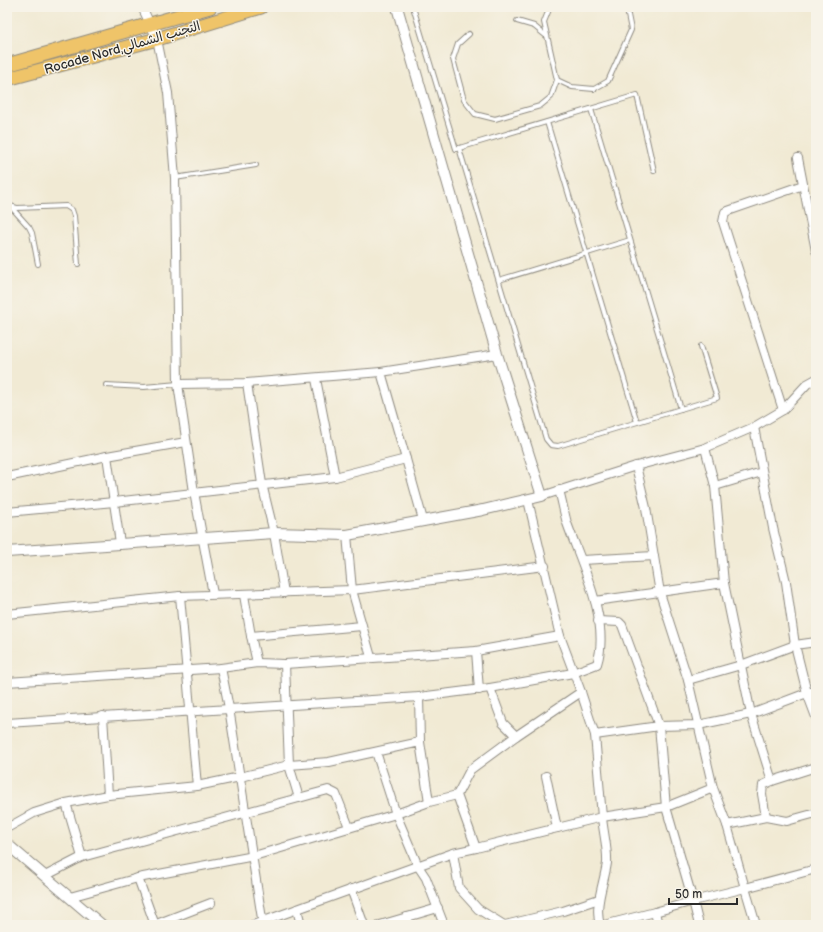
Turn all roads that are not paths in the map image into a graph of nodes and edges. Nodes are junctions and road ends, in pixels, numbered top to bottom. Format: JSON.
{"nodes":[{"id":1,"x":142,"y":7,"type":"edge"},
{"id":2,"x":210,"y":7,"type":"edge"},
{"id":3,"x":261,"y":7,"type":"edge"},
{"id":4,"x":397,"y":7,"type":"edge"},
{"id":5,"x":413,"y":7,"type":"edge"},
{"id":6,"x":550,"y":7,"type":"edge"},
{"id":7,"x":625,"y":7,"type":"edge"},
{"id":8,"x":517,"y":21,"type":"dead end"},
{"id":9,"x":150,"y":25,"type":"junction"},
{"id":10,"x":469,"y":34,"type":"dead end"},
{"id":11,"x":545,"y":35,"type":"junction"},
{"id":12,"x":157,"y":39,"type":"junction"},
{"id":13,"x":7,"y":65,"type":"edge"},
{"id":14,"x":7,"y":79,"type":"edge"},
{"id":15,"x":557,"y":80,"type":"junction"},
{"id":16,"x":591,"y":109,"type":"junction"},
{"id":17,"x":547,"y":122,"type":"junction"},
{"id":18,"x":459,"y":148,"type":"junction"},
{"id":19,"x":798,"y":158,"type":"dead end"},
{"id":20,"x":256,"y":165,"type":"dead end"},
{"id":21,"x":654,"y":171,"type":"dead end"},
{"id":22,"x":175,"y":178,"type":"junction"},
{"id":23,"x":803,"y":185,"type":"junction"},
{"id":24,"x":7,"y":199,"type":"edge"},
{"id":25,"x":10,"y":206,"type":"junction"},
{"id":26,"x":630,"y":240,"type":"junction"},
{"id":27,"x":816,"y":251,"type":"edge"},
{"id":28,"x":587,"y":253,"type":"junction"},
{"id":29,"x":38,"y":264,"type":"dead end"},
{"id":30,"x":78,"y":264,"type":"dead end"},
{"id":31,"x":498,"y":280,"type":"junction"},
{"id":32,"x":701,"y":346,"type":"dead end"},
{"id":33,"x":497,"y":354,"type":"junction"},
{"id":34,"x":381,"y":372,"type":"junction"},
{"id":35,"x":316,"y":379,"type":"junction"},
{"id":36,"x":816,"y":379,"type":"edge"},
{"id":37,"x":247,"y":383,"type":"junction"},
{"id":38,"x":178,"y":384,"type":"junction"},
{"id":39,"x":106,"y":385,"type":"dead end"},
{"id":40,"x":681,"y":409,"type":"junction"},
{"id":41,"x":783,"y":410,"type":"junction"},
{"id":42,"x":637,"y":422,"type":"junction"},
{"id":43,"x":754,"y":427,"type":"junction"},
{"id":44,"x":186,"y":442,"type":"junction"},
{"id":45,"x":705,"y":448,"type":"junction"},
{"id":46,"x":107,"y":456,"type":"junction"},
{"id":47,"x":406,"y":459,"type":"junction"},
{"id":48,"x":636,"y":466,"type":"junction"},
{"id":49,"x":762,"y":472,"type":"junction"},
{"id":50,"x":335,"y":477,"type":"junction"},
{"id":51,"x":7,"y":478,"type":"edge"},
{"id":52,"x":262,"y":484,"type":"junction"},
{"id":53,"x":715,"y":486,"type":"junction"},
{"id":54,"x":559,"y":490,"type":"junction"},
{"id":55,"x":194,"y":492,"type":"junction"},
{"id":56,"x":542,"y":496,"type":"junction"},
{"id":57,"x":528,"y":500,"type":"junction"},
{"id":58,"x":114,"y":502,"type":"junction"},
{"id":59,"x":7,"y":512,"type":"edge"},
{"id":60,"x":424,"y":520,"type":"junction"},
{"id":61,"x":274,"y":533,"type":"junction"},
{"id":62,"x":347,"y":535,"type":"junction"},
{"id":63,"x":202,"y":537,"type":"junction"},
{"id":64,"x":120,"y":543,"type":"junction"},
{"id":65,"x":7,"y":552,"type":"edge"},
{"id":66,"x":654,"y":556,"type":"junction"},
{"id":67,"x":582,"y":560,"type":"junction"},
{"id":68,"x":545,"y":566,"type":"junction"},
{"id":69,"x":724,"y":583,"type":"junction"},
{"id":70,"x":352,"y":590,"type":"junction"},
{"id":71,"x":284,"y":593,"type":"junction"},
{"id":72,"x":660,"y":593,"type":"junction"},
{"id":73,"x":213,"y":594,"type":"junction"},
{"id":74,"x":244,"y":595,"type":"junction"},
{"id":75,"x":180,"y":596,"type":"junction"},
{"id":76,"x":595,"y":601,"type":"junction"},
{"id":77,"x":7,"y":614,"type":"edge"},
{"id":78,"x":598,"y":621,"type":"junction"},
{"id":79,"x":362,"y":626,"type":"junction"},
{"id":80,"x":251,"y":636,"type":"junction"},
{"id":81,"x":560,"y":636,"type":"junction"},
{"id":82,"x":816,"y":642,"type":"edge"},
{"id":83,"x":795,"y":645,"type":"junction"},
{"id":84,"x":476,"y":651,"type":"junction"},
{"id":85,"x":371,"y":657,"type":"junction"},
{"id":86,"x":257,"y":663,"type":"junction"},
{"id":87,"x":285,"y":664,"type":"junction"},
{"id":88,"x":741,"y":665,"type":"junction"},
{"id":89,"x":221,"y":668,"type":"junction"},
{"id":90,"x":187,"y":670,"type":"junction"},
{"id":91,"x":573,"y":673,"type":"junction"},
{"id":92,"x":688,"y":680,"type":"junction"},
{"id":93,"x":7,"y":682,"type":"edge"},
{"id":94,"x":490,"y":688,"type":"junction"},
{"id":95,"x":478,"y":690,"type":"junction"},
{"id":96,"x":816,"y":691,"type":"edge"},
{"id":97,"x":581,"y":692,"type":"junction"},
{"id":98,"x":807,"y":693,"type":"junction"},
{"id":99,"x":419,"y":697,"type":"junction"},
{"id":100,"x":286,"y":705,"type":"junction"},
{"id":101,"x":229,"y":708,"type":"junction"},
{"id":102,"x":191,"y":711,"type":"junction"},
{"id":103,"x":751,"y":714,"type":"junction"},
{"id":104,"x":103,"y":716,"type":"junction"},
{"id":105,"x":816,"y":717,"type":"edge"},
{"id":106,"x":7,"y":723,"type":"edge"},
{"id":107,"x":698,"y":725,"type":"junction"},
{"id":108,"x":659,"y":726,"type":"junction"},
{"id":109,"x":595,"y":735,"type":"junction"},
{"id":110,"x":516,"y":736,"type":"junction"},
{"id":111,"x":420,"y":742,"type":"junction"},
{"id":112,"x":376,"y":752,"type":"junction"},
{"id":113,"x":290,"y":765,"type":"junction"},
{"id":114,"x":816,"y":767,"type":"edge"},
{"id":115,"x":546,"y":776,"type":"dead end"},
{"id":116,"x":240,"y":778,"type":"junction"},
{"id":117,"x":772,"y":781,"type":"junction"},
{"id":118,"x":197,"y":786,"type":"junction"},
{"id":119,"x":713,"y":788,"type":"junction"},
{"id":120,"x":108,"y":795,"type":"junction"},
{"id":121,"x":457,"y":795,"type":"junction"},
{"id":122,"x":299,"y":798,"type":"junction"},
{"id":123,"x":429,"y":802,"type":"junction"},
{"id":124,"x":66,"y":803,"type":"junction"},
{"id":125,"x":666,"y":807,"type":"junction"},
{"id":126,"x":246,"y":813,"type":"junction"},
{"id":127,"x":816,"y":813,"type":"edge"},
{"id":128,"x":396,"y":814,"type":"junction"},
{"id":129,"x":602,"y":816,"type":"junction"},
{"id":130,"x":766,"y":817,"type":"junction"},
{"id":131,"x":727,"y":825,"type":"junction"},
{"id":132,"x":349,"y":827,"type":"junction"},
{"id":133,"x":7,"y":828,"type":"edge"},
{"id":134,"x":557,"y":828,"type":"junction"},
{"id":135,"x":7,"y":844,"type":"edge"},
{"id":136,"x":476,"y":848,"type":"junction"},
{"id":137,"x":453,"y":853,"type":"junction"},
{"id":138,"x":254,"y":856,"type":"junction"},
{"id":139,"x":82,"y":858,"type":"junction"},
{"id":140,"x":418,"y":866,"type":"junction"},
{"id":141,"x":816,"y":869,"type":"edge"},
{"id":142,"x":45,"y":876,"type":"junction"},
{"id":143,"x":138,"y":878,"type":"junction"},
{"id":144,"x":745,"y":888,"type":"junction"},
{"id":145,"x":351,"y":889,"type":"junction"},
{"id":146,"x":70,"y":898,"type":"junction"},
{"id":147,"x":599,"y":899,"type":"junction"},
{"id":148,"x":693,"y":901,"type":"junction"},
{"id":149,"x":211,"y":904,"type":"dead end"},
{"id":150,"x":438,"y":908,"type":"junction"},
{"id":151,"x":296,"y":909,"type":"junction"},
{"id":152,"x":655,"y":912,"type":"junction"},
{"id":153,"x":408,"y":921,"type":"edge"},
{"id":154,"x":263,"y":923,"type":"edge"},
{"id":155,"x":102,"y":925,"type":"edge"},
{"id":156,"x":155,"y":925,"type":"edge"},
{"id":157,"x":253,"y":925,"type":"edge"},
{"id":158,"x":301,"y":925,"type":"edge"},
{"id":159,"x":364,"y":925,"type":"edge"},
{"id":160,"x":380,"y":925,"type":"edge"},
{"id":161,"x":444,"y":925,"type":"edge"},
{"id":162,"x":505,"y":925,"type":"edge"},
{"id":163,"x":600,"y":925,"type":"edge"},
{"id":164,"x":604,"y":925,"type":"edge"},
{"id":165,"x":658,"y":925,"type":"edge"},
{"id":166,"x":699,"y":925,"type":"edge"},
{"id":167,"x":756,"y":925,"type":"edge"}],
"edges":[{"from":1,"to":9,"type":"street"},
{"from":2,"to":9,"type":"main road","name":"Rocade Nord,التجنب الشمالي"},
{"from":3,"to":12,"type":"main road","name":"Rocade Nord,التجنب الشمالي"},
{"from":4,"to":33,"type":"street"},
{"from":5,"to":18,"type":"lane"},
{"from":6,"to":11,"type":"lane"},
{"from":7,"to":15,"type":"lane"},
{"from":8,"to":11,"type":"lane"},
{"from":9,"to":12,"type":"street"},
{"from":9,"to":13,"type":"main road","name":"Rocade Nord,التجنب الشمالي"},
{"from":10,"to":15,"type":"lane"},
{"from":11,"to":15,"type":"lane"},
{"from":12,"to":14,"type":"main road","name":"Rocade Nord,التجنب الشمالي"},
{"from":12,"to":22,"type":"street"},
{"from":16,"to":17,"type":"lane"},
{"from":16,"to":21,"type":"lane"},
{"from":16,"to":26,"type":"lane"},
{"from":17,"to":18,"type":"lane"},
{"from":17,"to":28,"type":"lane"},
{"from":18,"to":31,"type":"lane"},
{"from":19,"to":23,"type":"street"},
{"from":20,"to":22,"type":"lane"},
{"from":22,"to":38,"type":"street"},
{"from":23,"to":27,"type":"street"},
{"from":23,"to":41,"type":"street"},
{"from":24,"to":25,"type":"lane"},
{"from":25,"to":29,"type":"lane"},
{"from":25,"to":30,"type":"lane"},
{"from":26,"to":28,"type":"lane"},
{"from":26,"to":40,"type":"lane"},
{"from":28,"to":31,"type":"lane"},
{"from":28,"to":42,"type":"lane"},
{"from":31,"to":42,"type":"lane"},
{"from":32,"to":40,"type":"lane"},
{"from":33,"to":34,"type":"street"},
{"from":33,"to":56,"type":"street"},
{"from":34,"to":35,"type":"street"},
{"from":34,"to":47,"type":"street"},
{"from":35,"to":37,"type":"street"},
{"from":35,"to":50,"type":"street"},
{"from":36,"to":41,"type":"street"},
{"from":37,"to":38,"type":"street"},
{"from":37,"to":52,"type":"street"},
{"from":38,"to":39,"type":"lane"},
{"from":38,"to":44,"type":"street"},
{"from":40,"to":42,"type":"lane"},
{"from":41,"to":43,"type":"street"},
{"from":43,"to":45,"type":"street"},
{"from":43,"to":49,"type":"street"},
{"from":44,"to":46,"type":"street"},
{"from":44,"to":55,"type":"street"},
{"from":45,"to":48,"type":"street"},
{"from":45,"to":53,"type":"street"},
{"from":46,"to":51,"type":"street"},
{"from":46,"to":58,"type":"street"},
{"from":47,"to":50,"type":"street"},
{"from":47,"to":60,"type":"street"},
{"from":48,"to":54,"type":"street"},
{"from":48,"to":66,"type":"street"},
{"from":49,"to":53,"type":"street"},
{"from":49,"to":83,"type":"street"},
{"from":50,"to":52,"type":"street"},
{"from":52,"to":55,"type":"street"},
{"from":52,"to":61,"type":"street"},
{"from":53,"to":69,"type":"street"},
{"from":54,"to":56,"type":"street"},
{"from":54,"to":67,"type":"street"},
{"from":55,"to":58,"type":"street"},
{"from":55,"to":63,"type":"street"},
{"from":56,"to":57,"type":"street"},
{"from":57,"to":60,"type":"street"},
{"from":57,"to":68,"type":"street"},
{"from":58,"to":59,"type":"street"},
{"from":58,"to":64,"type":"street"},
{"from":60,"to":62,"type":"street"},
{"from":61,"to":62,"type":"street"},
{"from":61,"to":63,"type":"street"},
{"from":61,"to":71,"type":"street"},
{"from":62,"to":70,"type":"street"},
{"from":63,"to":64,"type":"street"},
{"from":63,"to":73,"type":"street"},
{"from":64,"to":65,"type":"street"},
{"from":66,"to":67,"type":"street"},
{"from":66,"to":72,"type":"street"},
{"from":67,"to":76,"type":"street"},
{"from":68,"to":70,"type":"street"},
{"from":68,"to":81,"type":"street"},
{"from":69,"to":72,"type":"street"},
{"from":69,"to":88,"type":"street"},
{"from":70,"to":71,"type":"street"},
{"from":70,"to":79,"type":"street"},
{"from":71,"to":74,"type":"street"},
{"from":72,"to":76,"type":"street"},
{"from":72,"to":92,"type":"street"},
{"from":73,"to":74,"type":"street"},
{"from":73,"to":75,"type":"street"},
{"from":74,"to":80,"type":"street"},
{"from":75,"to":77,"type":"street"},
{"from":75,"to":90,"type":"street"},
{"from":76,"to":78,"type":"street"},
{"from":78,"to":91,"type":"street"},
{"from":78,"to":108,"type":"street"},
{"from":79,"to":80,"type":"street"},
{"from":79,"to":85,"type":"street"},
{"from":80,"to":86,"type":"street"},
{"from":81,"to":84,"type":"street"},
{"from":81,"to":91,"type":"street"},
{"from":82,"to":83,"type":"street"},
{"from":83,"to":88,"type":"street"},
{"from":83,"to":98,"type":"street"},
{"from":84,"to":85,"type":"street"},
{"from":84,"to":95,"type":"street"},
{"from":85,"to":87,"type":"street"},
{"from":86,"to":87,"type":"street"},
{"from":86,"to":89,"type":"street"},
{"from":87,"to":100,"type":"street"},
{"from":88,"to":92,"type":"street"},
{"from":88,"to":103,"type":"street"},
{"from":89,"to":90,"type":"street"},
{"from":89,"to":101,"type":"street"},
{"from":90,"to":93,"type":"street"},
{"from":90,"to":102,"type":"street"},
{"from":91,"to":94,"type":"street"},
{"from":91,"to":97,"type":"street"},
{"from":92,"to":107,"type":"street"},
{"from":94,"to":95,"type":"street"},
{"from":94,"to":110,"type":"street"},
{"from":95,"to":99,"type":"street"},
{"from":96,"to":98,"type":"street"},
{"from":97,"to":109,"type":"street"},
{"from":97,"to":110,"type":"street"},
{"from":98,"to":103,"type":"street"},
{"from":98,"to":105,"type":"street"},
{"from":99,"to":100,"type":"street"},
{"from":99,"to":111,"type":"street"},
{"from":100,"to":101,"type":"street"},
{"from":100,"to":113,"type":"street"},
{"from":101,"to":102,"type":"street"},
{"from":101,"to":116,"type":"street"},
{"from":102,"to":104,"type":"street"},
{"from":102,"to":118,"type":"street"},
{"from":103,"to":107,"type":"street"},
{"from":103,"to":117,"type":"street"},
{"from":104,"to":106,"type":"street"},
{"from":104,"to":120,"type":"street"},
{"from":107,"to":108,"type":"street"},
{"from":107,"to":119,"type":"street"},
{"from":108,"to":109,"type":"street"},
{"from":108,"to":125,"type":"street"},
{"from":109,"to":129,"type":"street"},
{"from":110,"to":121,"type":"street"},
{"from":111,"to":112,"type":"street"},
{"from":111,"to":123,"type":"street"},
{"from":112,"to":113,"type":"street"},
{"from":112,"to":128,"type":"street"},
{"from":113,"to":116,"type":"street"},
{"from":113,"to":122,"type":"street"},
{"from":114,"to":117,"type":"street"},
{"from":115,"to":134,"type":"street"},
{"from":116,"to":118,"type":"street"},
{"from":116,"to":126,"type":"street"},
{"from":117,"to":130,"type":"street"},
{"from":118,"to":120,"type":"street"},
{"from":119,"to":125,"type":"street"},
{"from":119,"to":131,"type":"street"},
{"from":120,"to":124,"type":"street"},
{"from":121,"to":123,"type":"street"},
{"from":121,"to":136,"type":"street"},
{"from":122,"to":126,"type":"street"},
{"from":122,"to":132,"type":"street"},
{"from":123,"to":128,"type":"street"},
{"from":124,"to":133,"type":"street"},
{"from":124,"to":139,"type":"street"},
{"from":125,"to":129,"type":"street"},
{"from":125,"to":148,"type":"street"},
{"from":126,"to":138,"type":"street"},
{"from":126,"to":139,"type":"street"},
{"from":127,"to":130,"type":"street"},
{"from":128,"to":132,"type":"street"},
{"from":128,"to":140,"type":"street"},
{"from":129,"to":134,"type":"street"},
{"from":129,"to":147,"type":"street"},
{"from":130,"to":131,"type":"street"},
{"from":131,"to":144,"type":"street"},
{"from":132,"to":138,"type":"street"},
{"from":134,"to":136,"type":"street"},
{"from":135,"to":142,"type":"street"},
{"from":136,"to":137,"type":"street"},
{"from":137,"to":140,"type":"street"},
{"from":137,"to":162,"type":"street"},
{"from":138,"to":143,"type":"street"},
{"from":138,"to":154,"type":"street"},
{"from":139,"to":142,"type":"street"},
{"from":140,"to":145,"type":"street"},
{"from":140,"to":150,"type":"street"},
{"from":141,"to":144,"type":"street"},
{"from":142,"to":146,"type":"street"},
{"from":143,"to":146,"type":"street"},
{"from":143,"to":156,"type":"street"},
{"from":144,"to":148,"type":"street"},
{"from":144,"to":167,"type":"street"},
{"from":145,"to":151,"type":"street"},
{"from":145,"to":159,"type":"street"},
{"from":146,"to":155,"type":"street"},
{"from":147,"to":162,"type":"street"},
{"from":147,"to":163,"type":"street"},
{"from":148,"to":152,"type":"street"},
{"from":148,"to":166,"type":"street"},
{"from":149,"to":156,"type":"street"},
{"from":150,"to":153,"type":"street"},
{"from":150,"to":161,"type":"street"},
{"from":151,"to":154,"type":"street"},
{"from":151,"to":158,"type":"street"},
{"from":152,"to":164,"type":"street"},
{"from":152,"to":165,"type":"street"},
{"from":153,"to":160,"type":"street"},
{"from":154,"to":157,"type":"street"}]}
